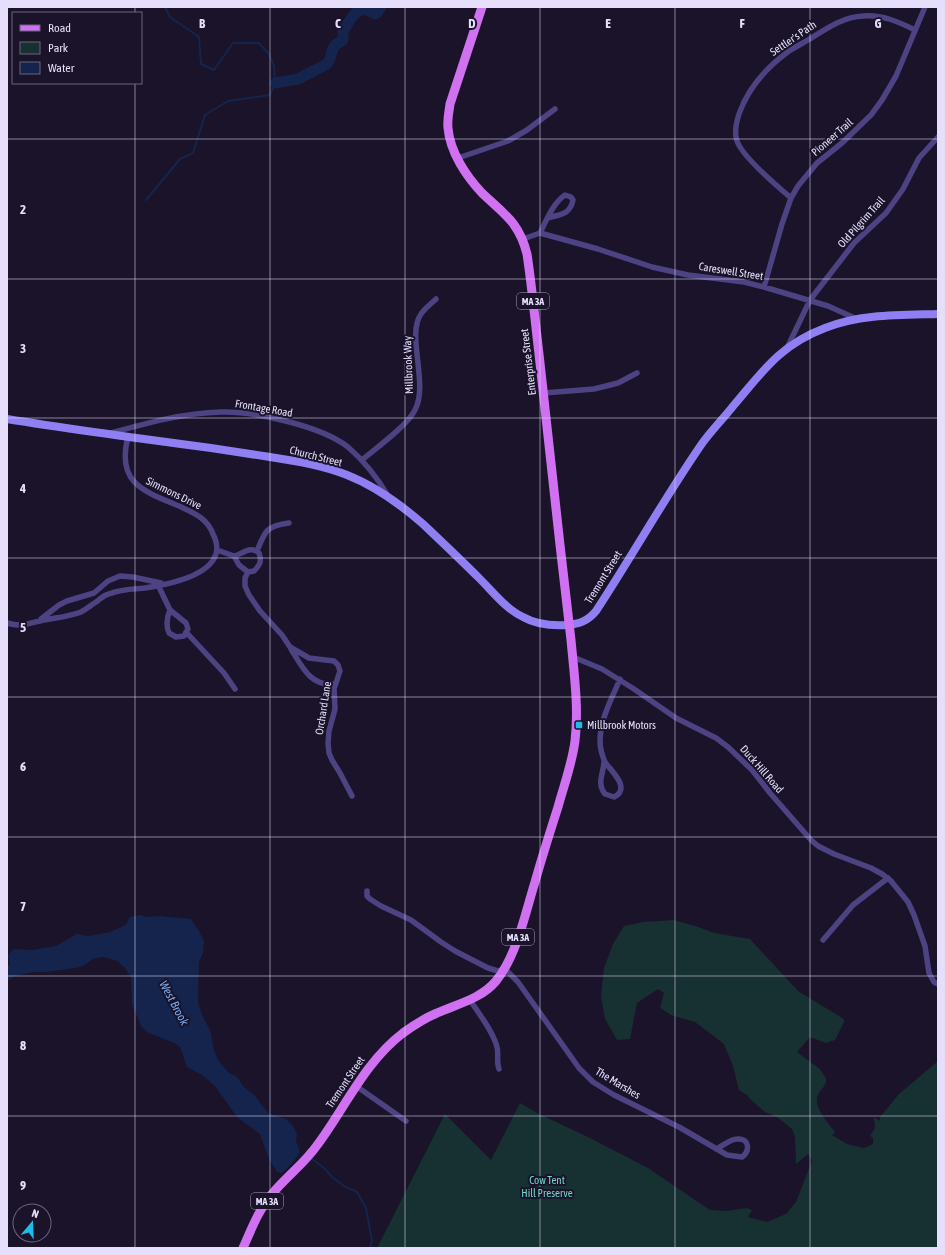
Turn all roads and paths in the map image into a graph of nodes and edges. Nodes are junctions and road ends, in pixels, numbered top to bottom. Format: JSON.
{"nodes":[{"id":1,"x":482,"y":7,"type":"edge"},
{"id":2,"x":924,"y":7,"type":"edge"},
{"id":3,"x":915,"y":30,"type":"junction"},
{"id":4,"x":555,"y":109,"type":"dead end"},
{"id":5,"x":938,"y":137,"type":"edge"},
{"id":6,"x":458,"y":158,"type":"junction"},
{"id":7,"x":791,"y":198,"type":"junction"},
{"id":8,"x":548,"y":218,"type":"junction"},
{"id":9,"x":540,"y":233,"type":"junction"},
{"id":10,"x":523,"y":239,"type":"junction"},
{"id":11,"x":764,"y":287,"type":"junction"},
{"id":12,"x":436,"y":299,"type":"dead end"},
{"id":13,"x":810,"y":300,"type":"junction"},
{"id":14,"x":938,"y":314,"type":"edge"},
{"id":15,"x":858,"y":319,"type":"junction"},
{"id":16,"x":787,"y":348,"type":"junction"},
{"id":17,"x":637,"y":373,"type":"dead end"},
{"id":18,"x":544,"y":393,"type":"junction"},
{"id":19,"x":7,"y":419,"type":"edge"},
{"id":20,"x":106,"y":434,"type":"junction"},
{"id":21,"x":128,"y":437,"type":"junction"},
{"id":22,"x":362,"y":460,"type":"junction"},
{"id":23,"x":390,"y":499,"type":"junction"},
{"id":24,"x":289,"y":523,"type":"dead end"},
{"id":25,"x":217,"y":550,"type":"junction"},
{"id":26,"x":257,"y":551,"type":"junction"},
{"id":27,"x":234,"y":556,"type":"junction"},
{"id":28,"x":248,"y":572,"type":"junction"},
{"id":29,"x":166,"y":584,"type":"junction"},
{"id":30,"x":158,"y":585,"type":"junction"},
{"id":31,"x":170,"y":610,"type":"junction"},
{"id":32,"x":37,"y":621,"type":"junction"},
{"id":33,"x":7,"y":623,"type":"edge"},
{"id":34,"x":569,"y":624,"type":"junction"},
{"id":35,"x":186,"y":632,"type":"junction"},
{"id":36,"x":290,"y":647,"type":"junction"},
{"id":37,"x":573,"y":657,"type":"junction"},
{"id":38,"x":620,"y":679,"type":"junction"},
{"id":39,"x":335,"y":684,"type":"junction"},
{"id":40,"x":235,"y":689,"type":"dead end"},
{"id":41,"x":604,"y":761,"type":"junction"},
{"id":42,"x":352,"y":796,"type":"dead end"},
{"id":43,"x":888,"y":878,"type":"junction"},
{"id":44,"x":367,"y":891,"type":"dead end"},
{"id":45,"x":823,"y":940,"type":"dead end"},
{"id":46,"x":505,"y":969,"type":"junction"},
{"id":47,"x":938,"y":984,"type":"edge"},
{"id":48,"x":470,"y":1000,"type":"junction"},
{"id":49,"x":499,"y":1069,"type":"dead end"},
{"id":50,"x":356,"y":1086,"type":"junction"},
{"id":51,"x":406,"y":1121,"type":"dead end"},
{"id":52,"x":716,"y":1149,"type":"junction"},
{"id":53,"x":242,"y":1248,"type":"edge"}],
"edges":[{"from":1,"to":6,"type":"main road","name":"Enterprise Street","number":"MA 3A"},
{"from":2,"to":3,"type":"street","name":"Pioneer Trail"},
{"from":3,"to":7,"type":"street","name":"Pioneer Trail"},
{"from":3,"to":7,"type":"street","name":"Settler's Path"},
{"from":4,"to":6,"type":"street"},
{"from":5,"to":13,"type":"street","name":"Old Pilgrim Trail"},
{"from":6,"to":10,"type":"main road","name":"Enterprise Street","number":"MA 3A"},
{"from":7,"to":11,"type":"street","name":"Pioneer Trail"},
{"from":8,"to":8,"type":"street"},
{"from":8,"to":9,"type":"street"},
{"from":9,"to":10,"type":"street"},
{"from":9,"to":11,"type":"street","name":"Careswell Street"},
{"from":10,"to":18,"type":"main road","name":"Enterprise Street","number":"MA 3A"},
{"from":11,"to":13,"type":"street","name":"Careswell Street"},
{"from":12,"to":22,"type":"street","name":"Millbrook Way"},
{"from":13,"to":15,"type":"street","name":"Careswell Street"},
{"from":13,"to":16,"type":"street","name":"Old Pilgrim Trail"},
{"from":14,"to":15,"type":"main road"},
{"from":15,"to":16,"type":"main road","name":"Tremont Street"},
{"from":16,"to":34,"type":"main road","name":"Tremont Street"},
{"from":17,"to":18,"type":"street"},
{"from":18,"to":34,"type":"main road","name":"Enterprise Street","number":"MA 3A"},
{"from":19,"to":20,"type":"main road","name":"Church Street"},
{"from":20,"to":21,"type":"main road","name":"Church Street"},
{"from":20,"to":22,"type":"street","name":"Frontage Road"},
{"from":21,"to":23,"type":"main road","name":"Church Street"},
{"from":21,"to":25,"type":"street","name":"Simmons Drive"},
{"from":22,"to":23,"type":"street","name":"Frontage Road"},
{"from":23,"to":34,"type":"main road","name":"Church Street"},
{"from":24,"to":26,"type":"street"},
{"from":25,"to":27,"type":"street"},
{"from":25,"to":29,"type":"street"},
{"from":26,"to":27,"type":"street"},
{"from":26,"to":28,"type":"street"},
{"from":27,"to":28,"type":"street"},
{"from":28,"to":36,"type":"street","name":"Orchard Lane"},
{"from":29,"to":30,"type":"street"},
{"from":29,"to":32,"type":"street"},
{"from":30,"to":31,"type":"street"},
{"from":30,"to":32,"type":"street"},
{"from":31,"to":35,"type":"street"},
{"from":31,"to":35,"type":"street"},
{"from":32,"to":33,"type":"street"},
{"from":34,"to":37,"type":"main road","name":"Tremont Street","number":"MA 3A"},
{"from":35,"to":40,"type":"street"},
{"from":36,"to":39,"type":"street"},
{"from":36,"to":39,"type":"street","name":"Orchard Lane"},
{"from":37,"to":38,"type":"street","name":"Duck Hill Road"},
{"from":37,"to":46,"type":"main road","name":"Tremont Street","number":"MA 3A"},
{"from":38,"to":41,"type":"street"},
{"from":38,"to":43,"type":"street","name":"Duck Hill Road"},
{"from":39,"to":42,"type":"street","name":"Orchard Lane"},
{"from":41,"to":41,"type":"street"},
{"from":43,"to":45,"type":"street"},
{"from":43,"to":47,"type":"street","name":"Duck Hill Road"},
{"from":44,"to":46,"type":"street"},
{"from":46,"to":48,"type":"main road","name":"Tremont Street","number":"MA 3A"},
{"from":46,"to":52,"type":"street","name":"The Marshes"},
{"from":48,"to":49,"type":"street"},
{"from":48,"to":50,"type":"main road","name":"Tremont Street","number":"MA 3A"},
{"from":50,"to":51,"type":"street"},
{"from":50,"to":53,"type":"main road","name":"Tremont Street","number":"MA 3A"},
{"from":52,"to":52,"type":"street","name":"The Marshes"}]}
